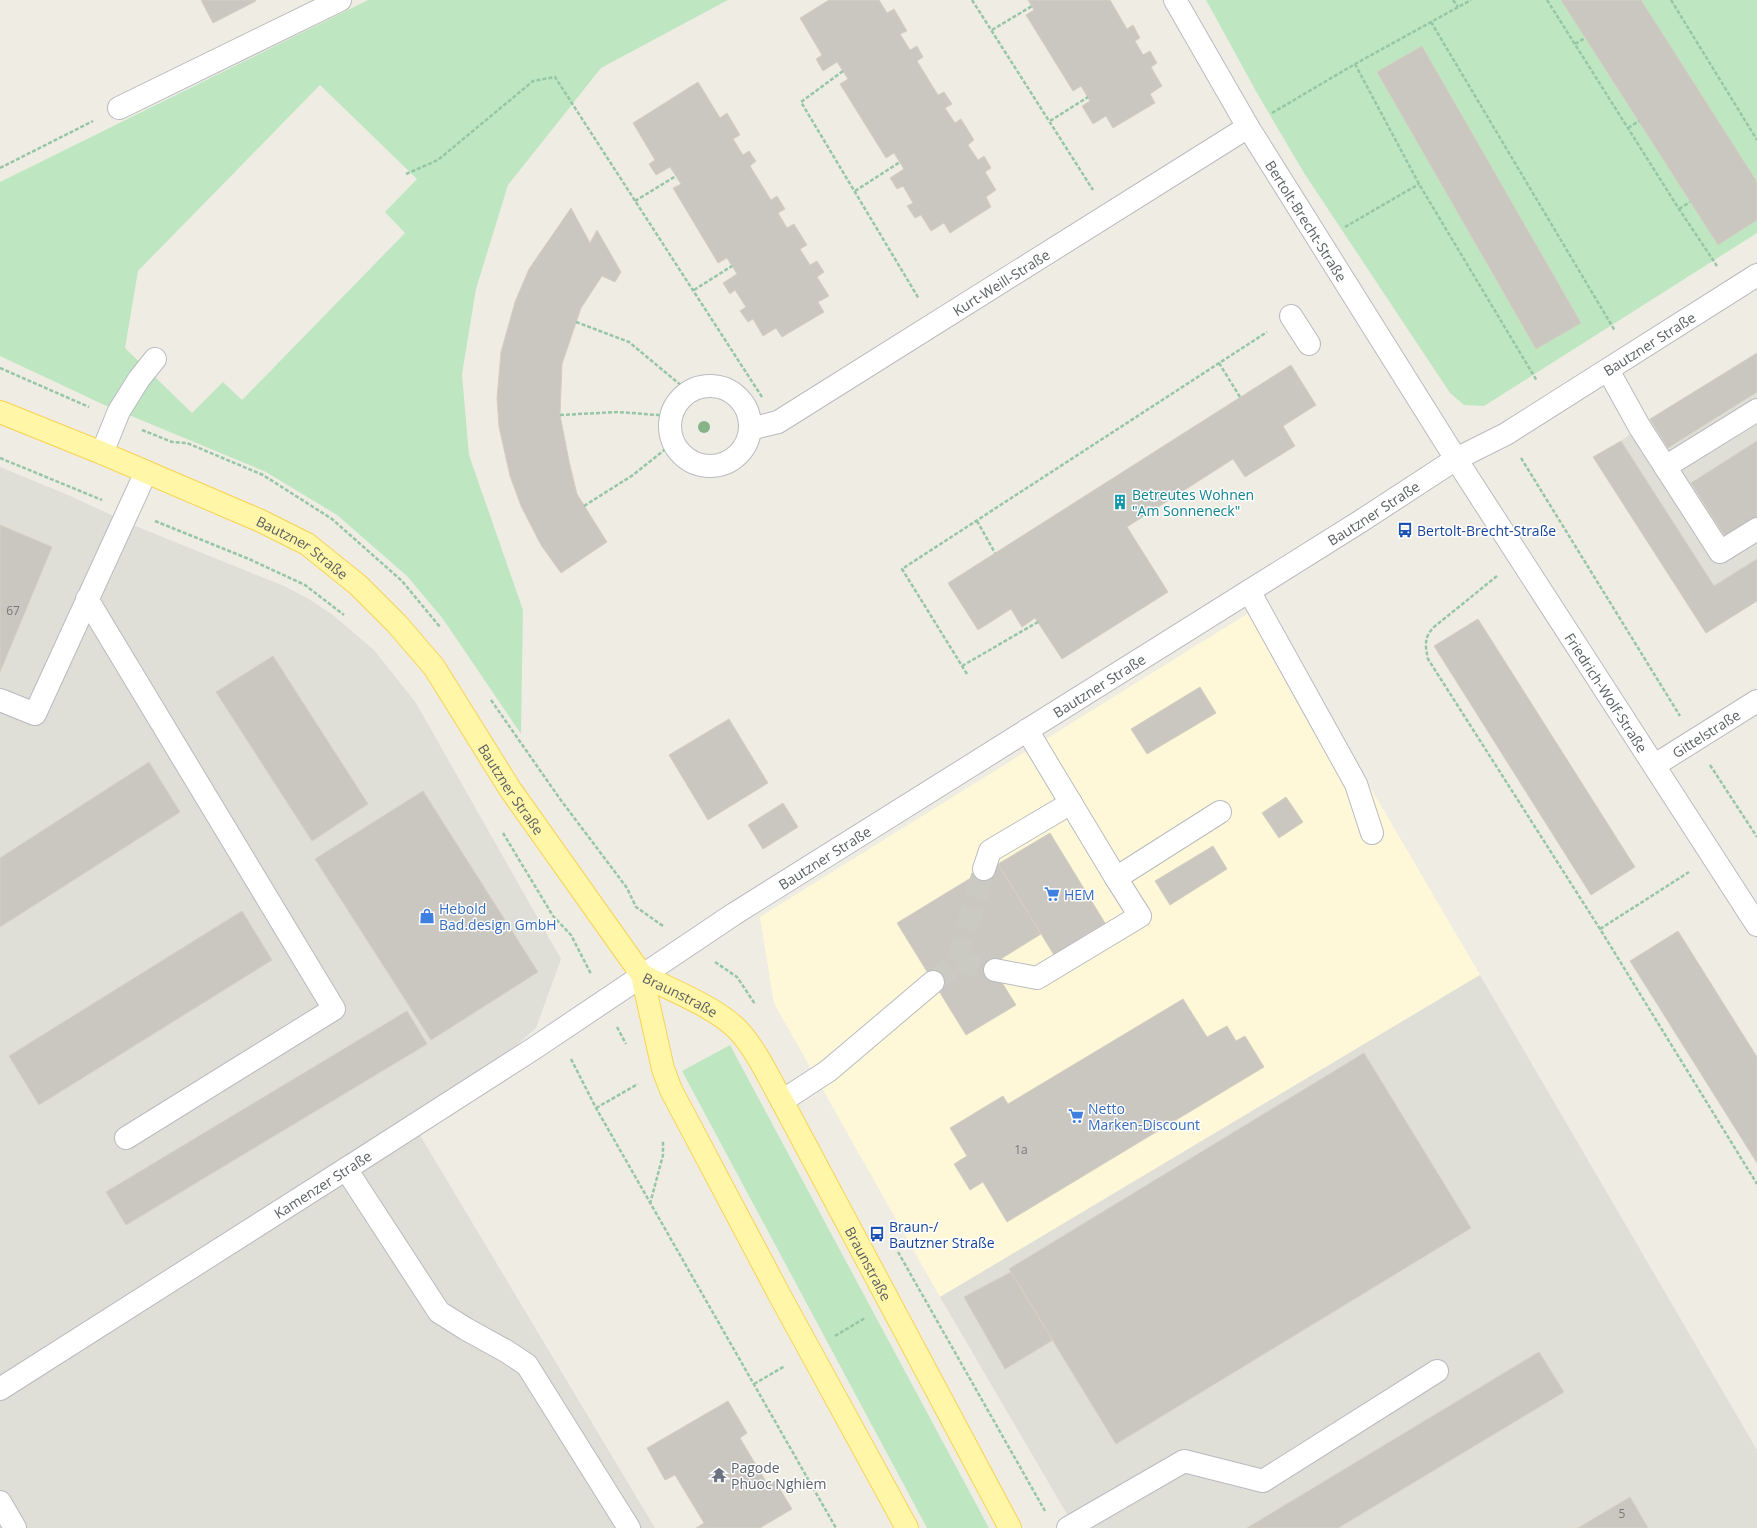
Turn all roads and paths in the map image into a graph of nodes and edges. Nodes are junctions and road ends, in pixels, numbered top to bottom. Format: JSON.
{"nodes":[{"id":1,"x":340,"y":0,"type":"edge"},
{"id":2,"x":972,"y":0,"type":"edge"},
{"id":3,"x":1175,"y":0,"type":"edge"},
{"id":4,"x":1454,"y":0,"type":"edge"},
{"id":5,"x":1471,"y":0,"type":"edge"},
{"id":6,"x":1547,"y":0,"type":"edge"},
{"id":7,"x":1671,"y":0,"type":"edge"},
{"id":8,"x":1032,"y":6,"type":"dead end"},
{"id":9,"x":1458,"y":7,"type":"junction"},
{"id":10,"x":1431,"y":22,"type":"junction"},
{"id":11,"x":992,"y":30,"type":"junction"},
{"id":12,"x":1585,"y":38,"type":"dead end"},
{"id":13,"x":1575,"y":44,"type":"junction"},
{"id":14,"x":1355,"y":64,"type":"junction"},
{"id":15,"x":843,"y":71,"type":"dead end"},
{"id":16,"x":1088,"y":97,"type":"dead end"},
{"id":17,"x":119,"y":108,"type":"joint"},
{"id":18,"x":1050,"y":121,"type":"junction"},
{"id":19,"x":1639,"y":121,"type":"dead end"},
{"id":20,"x":1248,"y":127,"type":"junction"},
{"id":21,"x":1628,"y":128,"type":"junction"},
{"id":22,"x":1757,"y":140,"type":"edge"},
{"id":23,"x":900,"y":162,"type":"dead end"},
{"id":24,"x":0,"y":168,"type":"edge"},
{"id":25,"x":406,"y":174,"type":"dead end"},
{"id":26,"x":676,"y":176,"type":"dead end"},
{"id":27,"x":1419,"y":184,"type":"junction"},
{"id":28,"x":855,"y":191,"type":"junction"},
{"id":29,"x":635,"y":201,"type":"junction"},
{"id":30,"x":1690,"y":202,"type":"dead end"},
{"id":31,"x":1679,"y":209,"type":"junction"},
{"id":32,"x":1108,"y":214,"type":"junction"},
{"id":33,"x":1320,"y":241,"type":"junction"},
{"id":34,"x":732,"y":266,"type":"dead end"},
{"id":35,"x":1757,"y":275,"type":"edge"},
{"id":36,"x":694,"y":290,"type":"junction"},
{"id":37,"x":1733,"y":290,"type":"junction"},
{"id":38,"x":1291,"y":316,"type":"joint"},
{"id":39,"x":576,"y":322,"type":"dead end"},
{"id":40,"x":934,"y":323,"type":"junction"},
{"id":41,"x":1310,"y":344,"type":"dead end"},
{"id":42,"x":1629,"y":356,"type":"junction"},
{"id":43,"x":155,"y":359,"type":"dead end"},
{"id":44,"x":1219,"y":363,"type":"junction"},
{"id":45,"x":0,"y":368,"type":"edge"},
{"id":46,"x":1608,"y":370,"type":"junction"},
{"id":47,"x":689,"y":392,"type":"junction"},
{"id":48,"x":1240,"y":397,"type":"dead end"},
{"id":49,"x":1551,"y":405,"type":"junction"},
{"id":50,"x":1757,"y":410,"type":"edge"},
{"id":51,"x":0,"y":412,"type":"edge"},
{"id":52,"x":560,"y":416,"type":"dead end"},
{"id":53,"x":671,"y":416,"type":"junction"},
{"id":54,"x":116,"y":419,"type":"junction"},
{"id":55,"x":778,"y":422,"type":"junction"},
{"id":56,"x":750,"y":429,"type":"junction"},
{"id":57,"x":1506,"y":434,"type":"junction"},
{"id":58,"x":172,"y":442,"type":"dead end"},
{"id":59,"x":673,"y":443,"type":"junction"},
{"id":60,"x":102,"y":453,"type":"junction"},
{"id":61,"x":0,"y":458,"type":"edge"},
{"id":62,"x":1456,"y":459,"type":"junction"},
{"id":63,"x":1665,"y":467,"type":"junction"},
{"id":64,"x":146,"y":472,"type":"junction"},
{"id":65,"x":584,"y":506,"type":"dead end"},
{"id":66,"x":128,"y":510,"type":"junction"},
{"id":67,"x":977,"y":521,"type":"junction"},
{"id":68,"x":1757,"y":529,"type":"edge"},
{"id":69,"x":995,"y":553,"type":"dead end"},
{"id":70,"x":1520,"y":559,"type":"junction"},
{"id":71,"x":1249,"y":591,"type":"junction"},
{"id":72,"x":87,"y":599,"type":"junction"},
{"id":73,"x":348,"y":618,"type":"dead end"},
{"id":74,"x":1038,"y":622,"type":"dead end"},
{"id":75,"x":962,"y":666,"type":"junction"},
{"id":76,"x":967,"y":674,"type":"dead end"},
{"id":77,"x":0,"y":700,"type":"edge"},
{"id":78,"x":1757,"y":701,"type":"edge"},
{"id":79,"x":1027,"y":730,"type":"junction"},
{"id":80,"x":1694,"y":741,"type":"junction"},
{"id":81,"x":1655,"y":765,"type":"junction"},
{"id":82,"x":1071,"y":803,"type":"junction"},
{"id":83,"x":1220,"y":812,"type":"dead end"},
{"id":84,"x":500,"y":829,"type":"dead end"},
{"id":85,"x":1372,"y":833,"type":"dead end"},
{"id":86,"x":1757,"y":837,"type":"edge"},
{"id":87,"x":1713,"y":857,"type":"junction"},
{"id":88,"x":984,"y":869,"type":"tunnel mouth"},
{"id":89,"x":1116,"y":878,"type":"junction"},
{"id":90,"x":1757,"y":925,"type":"edge"},
{"id":91,"x":564,"y":928,"type":"dead end"},
{"id":92,"x":1600,"y":929,"type":"junction"},
{"id":93,"x":995,"y":970,"type":"tunnel mouth"},
{"id":94,"x":642,"y":975,"type":"junction"},
{"id":95,"x":933,"y":982,"type":"tunnel mouth"},
{"id":96,"x":570,"y":1057,"type":"dead end"},
{"id":97,"x":644,"y":1081,"type":"dead end"},
{"id":98,"x":782,"y":1101,"type":"junction"},
{"id":99,"x":596,"y":1108,"type":"junction"},
{"id":100,"x":663,"y":1132,"type":"dead end"},
{"id":101,"x":126,"y":1138,"type":"dead end"},
{"id":102,"x":346,"y":1169,"type":"junction"},
{"id":103,"x":1757,"y":1184,"type":"edge"},
{"id":104,"x":650,"y":1204,"type":"junction"},
{"id":105,"x":895,"y":1246,"type":"dead end"},
{"id":106,"x":891,"y":1303,"type":"junction"},
{"id":107,"x":833,"y":1337,"type":"dead end"},
{"id":108,"x":786,"y":1365,"type":"dead end"},
{"id":109,"x":1437,"y":1371,"type":"dead end"},
{"id":110,"x":754,"y":1384,"type":"junction"},
{"id":111,"x":0,"y":1388,"type":"edge"},
{"id":112,"x":0,"y":1502,"type":"edge"},
{"id":113,"x":1047,"y":1514,"type":"dead end"},
{"id":114,"x":15,"y":1528,"type":"edge"},
{"id":115,"x":629,"y":1528,"type":"edge"},
{"id":116,"x":836,"y":1528,"type":"edge"},
{"id":117,"x":907,"y":1528,"type":"edge"},
{"id":118,"x":1010,"y":1528,"type":"edge"},
{"id":119,"x":1068,"y":1528,"type":"edge"}],
"edges":[{"from":1,"to":17,"type":"street"},
{"from":2,"to":11,"type":"path"},
{"from":3,"to":20,"type":"street","name":"Bertolt-Brecht-Straße"},
{"from":4,"to":9,"type":"path"},
{"from":5,"to":9,"type":"path"},
{"from":6,"to":13,"type":"path"},
{"from":7,"to":22,"type":"path"},
{"from":8,"to":11,"type":"path"},
{"from":9,"to":10,"type":"path"},
{"from":10,"to":14,"type":"path"},
{"from":10,"to":42,"type":"path"},
{"from":11,"to":18,"type":"path"},
{"from":12,"to":13,"type":"path"},
{"from":13,"to":21,"type":"path"},
{"from":14,"to":20,"type":"path"},
{"from":14,"to":27,"type":"path"},
{"from":15,"to":28,"type":"path"},
{"from":16,"to":18,"type":"path"},
{"from":17,"to":24,"type":"path"},
{"from":18,"to":32,"type":"path"},
{"from":19,"to":21,"type":"path"},
{"from":20,"to":32,"type":"street","name":"Kurt-Weill-Straße"},
{"from":20,"to":33,"type":"street","name":"Bertolt-Brecht-Straße"},
{"from":21,"to":31,"type":"path"},
{"from":23,"to":28,"type":"path"},
{"from":25,"to":29,"type":"path"},
{"from":26,"to":29,"type":"path"},
{"from":27,"to":33,"type":"path"},
{"from":27,"to":49,"type":"path"},
{"from":28,"to":40,"type":"path"},
{"from":29,"to":36,"type":"path"},
{"from":30,"to":31,"type":"path"},
{"from":31,"to":37,"type":"path"},
{"from":32,"to":40,"type":"street","name":"Kurt-Weill-Straße"},
{"from":33,"to":62,"type":"street","name":"Bertolt-Brecht-Straße"},
{"from":34,"to":36,"type":"path"},
{"from":35,"to":37,"type":"street","name":"Bautzner Straße"},
{"from":36,"to":55,"type":"path"},
{"from":37,"to":42,"type":"street","name":"Bautzner Straße"},
{"from":38,"to":41,"type":"street"},
{"from":38,"to":44,"type":"path"},
{"from":39,"to":47,"type":"path"},
{"from":40,"to":55,"type":"street","name":"Kurt-Weill-Straße"},
{"from":42,"to":46,"type":"street","name":"Bautzner Straße"},
{"from":43,"to":54,"type":"street"},
{"from":44,"to":48,"type":"path"},
{"from":44,"to":67,"type":"path"},
{"from":45,"to":54,"type":"path"},
{"from":46,"to":49,"type":"street","name":"Bautzner Straße"},
{"from":46,"to":63,"type":"street"},
{"from":47,"to":53,"type":"street"},
{"from":47,"to":56,"type":"street"},
{"from":49,"to":57,"type":"street","name":"Bautzner Straße"},
{"from":50,"to":63,"type":"street"},
{"from":51,"to":60,"type":"main road","name":"Bautzner Straße"},
{"from":52,"to":53,"type":"path"},
{"from":53,"to":59,"type":"street"},
{"from":54,"to":58,"type":"path"},
{"from":54,"to":60,"type":"street"},
{"from":55,"to":56,"type":"street","name":"Kurt-Weill-Straße"},
{"from":56,"to":59,"type":"street"},
{"from":57,"to":62,"type":"street","name":"Bautzner Straße"},
{"from":57,"to":80,"type":"path"},
{"from":59,"to":65,"type":"path"},
{"from":60,"to":64,"type":"main road","name":"Bautzner Straße"},
{"from":61,"to":66,"type":"path"},
{"from":62,"to":70,"type":"street","name":"Friedrich-Wolf-Straße"},
{"from":62,"to":71,"type":"street","name":"Bautzner Straße"},
{"from":63,"to":68,"type":"street"},
{"from":64,"to":66,"type":"street"},
{"from":64,"to":94,"type":"main road","name":"Bautzner Straße"},
{"from":66,"to":72,"type":"street"},
{"from":66,"to":73,"type":"path"},
{"from":67,"to":69,"type":"path"},
{"from":67,"to":75,"type":"path"},
{"from":70,"to":81,"type":"street","name":"Friedrich-Wolf-Straße"},
{"from":70,"to":92,"type":"path"},
{"from":71,"to":79,"type":"street","name":"Bautzner Straße"},
{"from":71,"to":85,"type":"street"},
{"from":72,"to":77,"type":"street"},
{"from":72,"to":101,"type":"street"},
{"from":74,"to":75,"type":"path"},
{"from":75,"to":76,"type":"path"},
{"from":78,"to":80,"type":"street","name":"Gittelstraße"},
{"from":79,"to":82,"type":"street"},
{"from":79,"to":94,"type":"street","name":"Bautzner Straße"},
{"from":80,"to":81,"type":"street","name":"Gittelstraße"},
{"from":80,"to":86,"type":"path"},
{"from":81,"to":87,"type":"street","name":"Friedrich-Wolf-Straße"},
{"from":82,"to":88,"type":"street"},
{"from":82,"to":89,"type":"street"},
{"from":83,"to":89,"type":"street"},
{"from":84,"to":91,"type":"path"},
{"from":87,"to":90,"type":"street","name":"Friedrich-Wolf-Straße"},
{"from":87,"to":92,"type":"path"},
{"from":89,"to":93,"type":"street"},
{"from":92,"to":103,"type":"path"},
{"from":94,"to":98,"type":"main road","name":"Braunstraße"},
{"from":94,"to":102,"type":"street","name":"Kamenzer Straße"},
{"from":94,"to":117,"type":"main road","name":"Braunstraße"},
{"from":95,"to":98,"type":"street"},
{"from":96,"to":99,"type":"path"},
{"from":97,"to":99,"type":"path"},
{"from":98,"to":106,"type":"main road","name":"Braunstraße"},
{"from":99,"to":104,"type":"path"},
{"from":100,"to":104,"type":"path"},
{"from":102,"to":111,"type":"street","name":"Kamenzer Straße"},
{"from":102,"to":115,"type":"street"},
{"from":104,"to":110,"type":"path"},
{"from":105,"to":113,"type":"path"},
{"from":106,"to":107,"type":"path"},
{"from":106,"to":118,"type":"main road","name":"Braunstraße"},
{"from":108,"to":110,"type":"path"},
{"from":109,"to":119,"type":"street"},
{"from":110,"to":116,"type":"path"},
{"from":112,"to":114,"type":"street"}]}
